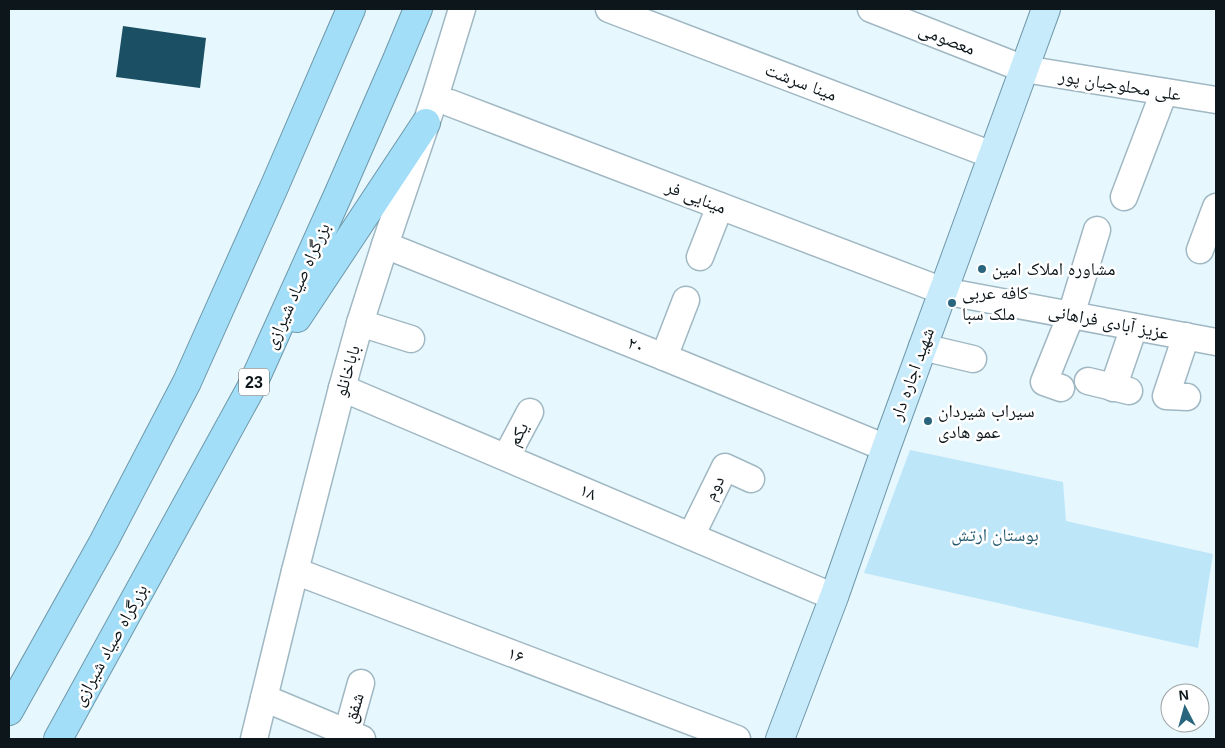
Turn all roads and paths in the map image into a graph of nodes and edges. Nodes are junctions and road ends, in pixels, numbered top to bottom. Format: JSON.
{"nodes":[{"id":1,"x":351,"y":9,"type":"edge"},
{"id":2,"x":418,"y":9,"type":"edge"},
{"id":3,"x":462,"y":9,"type":"edge"},
{"id":4,"x":609,"y":9,"type":"edge"},
{"id":5,"x":871,"y":9,"type":"edge"},
{"id":6,"x":1046,"y":9,"type":"edge"},
{"id":7,"x":1024,"y":69,"type":"junction"},
{"id":8,"x":1164,"y":92,"type":"junction"},
{"id":9,"x":1216,"y":100,"type":"edge"},
{"id":10,"x":450,"y":103,"type":"dead end"},
{"id":11,"x":426,"y":123,"type":"junction"},
{"id":12,"x":992,"y":155,"type":"junction"},
{"id":13,"x":1124,"y":197,"type":"dead end"},
{"id":14,"x":720,"y":206,"type":"junction"},
{"id":15,"x":1216,"y":207,"type":"edge"},
{"id":16,"x":1097,"y":230,"type":"dead end"},
{"id":17,"x":385,"y":245,"type":"junction"},
{"id":18,"x":1200,"y":250,"type":"dead end"},
{"id":19,"x":700,"y":257,"type":"dead end"},
{"id":20,"x":943,"y":291,"type":"junction"},
{"id":21,"x":686,"y":300,"type":"dead end"},
{"id":22,"x":1071,"y":315,"type":"junction"},
{"id":23,"x":360,"y":323,"type":"junction"},
{"id":24,"x":1134,"y":327,"type":"junction"},
{"id":25,"x":1186,"y":336,"type":"junction"},
{"id":26,"x":411,"y":339,"type":"dead end"},
{"id":27,"x":1216,"y":342,"type":"edge"},
{"id":28,"x":922,"y":347,"type":"junction"},
{"id":29,"x":664,"y":357,"type":"junction"},
{"id":30,"x":973,"y":359,"type":"dead end"},
{"id":31,"x":1088,"y":381,"type":"dead end"},
{"id":32,"x":251,"y":388,"type":"junction"},
{"id":33,"x":342,"y":388,"type":"junction"},
{"id":34,"x":1061,"y":388,"type":"dead end"},
{"id":35,"x":1187,"y":397,"type":"dead end"},
{"id":36,"x":530,"y":412,"type":"dead end"},
{"id":37,"x":886,"y":448,"type":"junction"},
{"id":38,"x":506,"y":457,"type":"junction"},
{"id":39,"x":751,"y":479,"type":"dead end"},
{"id":40,"x":691,"y":536,"type":"junction"},
{"id":41,"x":295,"y":571,"type":"junction"},
{"id":42,"x":834,"y":597,"type":"junction"},
{"id":43,"x":361,"y":683,"type":"dead end"},
{"id":44,"x":264,"y":698,"type":"junction"},
{"id":45,"x":9,"y":711,"type":"edge"},
{"id":46,"x":355,"y":736,"type":"edge"},
{"id":47,"x":58,"y":739,"type":"edge"},
{"id":48,"x":254,"y":739,"type":"edge"},
{"id":49,"x":737,"y":739,"type":"edge"},
{"id":50,"x":780,"y":739,"type":"edge"}],
"edges":[{"from":1,"to":45,"type":"highway"},
{"from":2,"to":32,"type":"highway","name":"بزرگراه صیاد شیرازی","number":"23"},
{"from":3,"to":11,"type":"street","name":"باباخانلو"},
{"from":4,"to":12,"type":"street","name":"مینا سرشت"},
{"from":5,"to":7,"type":"street","name":"معصومی"},
{"from":6,"to":7,"type":"main road","name":"شهید اجاره دار"},
{"from":7,"to":8,"type":"street","name":"علی محلوجیان پور"},
{"from":7,"to":12,"type":"main road","name":"شهید اجاره دار"},
{"from":8,"to":9,"type":"street","name":"علی محلوجیان پور"},
{"from":8,"to":13,"type":"street"},
{"from":10,"to":14,"type":"street","name":"مینایی فر"},
{"from":11,"to":17,"type":"street","name":"باباخانلو"},
{"from":11,"to":32,"type":"highway"},
{"from":12,"to":20,"type":"main road","name":"شهید اجاره دار"},
{"from":14,"to":19,"type":"street"},
{"from":14,"to":20,"type":"street","name":"مینایی فر"},
{"from":15,"to":18,"type":"street"},
{"from":16,"to":22,"type":"street"},
{"from":17,"to":23,"type":"street","name":"باباخانلو"},
{"from":17,"to":29,"type":"street","name":"۲۰"},
{"from":20,"to":22,"type":"street","name":"عزیز آبادی فراهانی"},
{"from":20,"to":28,"type":"main road","name":"شهید اجاره دار"},
{"from":21,"to":29,"type":"street"},
{"from":22,"to":24,"type":"street","name":"عزیز آبادی فراهانی"},
{"from":22,"to":34,"type":"street"},
{"from":23,"to":26,"type":"street"},
{"from":23,"to":33,"type":"street","name":"باباخانلو"},
{"from":24,"to":25,"type":"street","name":"عزیز آبادی فراهانی"},
{"from":24,"to":31,"type":"street"},
{"from":25,"to":27,"type":"street","name":"عزیز آبادی فراهانی"},
{"from":25,"to":35,"type":"street"},
{"from":28,"to":30,"type":"street"},
{"from":28,"to":37,"type":"main road","name":"شهید اجاره دار"},
{"from":29,"to":37,"type":"street","name":"۲۰"},
{"from":32,"to":47,"type":"highway","name":"بزرگراه صیاد شیرازی","number":"23"},
{"from":33,"to":38,"type":"street","name":"۱۸"},
{"from":33,"to":41,"type":"street","name":"باباخانلو"},
{"from":36,"to":38,"type":"street","name":"یکم"},
{"from":37,"to":42,"type":"main road","name":"شهید اجاره دار"},
{"from":38,"to":40,"type":"street","name":"۱۸"},
{"from":39,"to":40,"type":"street","name":"دوم"},
{"from":40,"to":42,"type":"street","name":"۱۸"},
{"from":41,"to":44,"type":"street","name":"باباخانلو"},
{"from":41,"to":49,"type":"street","name":"۱۶"},
{"from":42,"to":50,"type":"main road","name":"شهید اجاره دار"},
{"from":43,"to":46,"type":"street","name":"شفق"},
{"from":44,"to":46,"type":"street"},
{"from":44,"to":48,"type":"street","name":"باباخانلو"}]}
